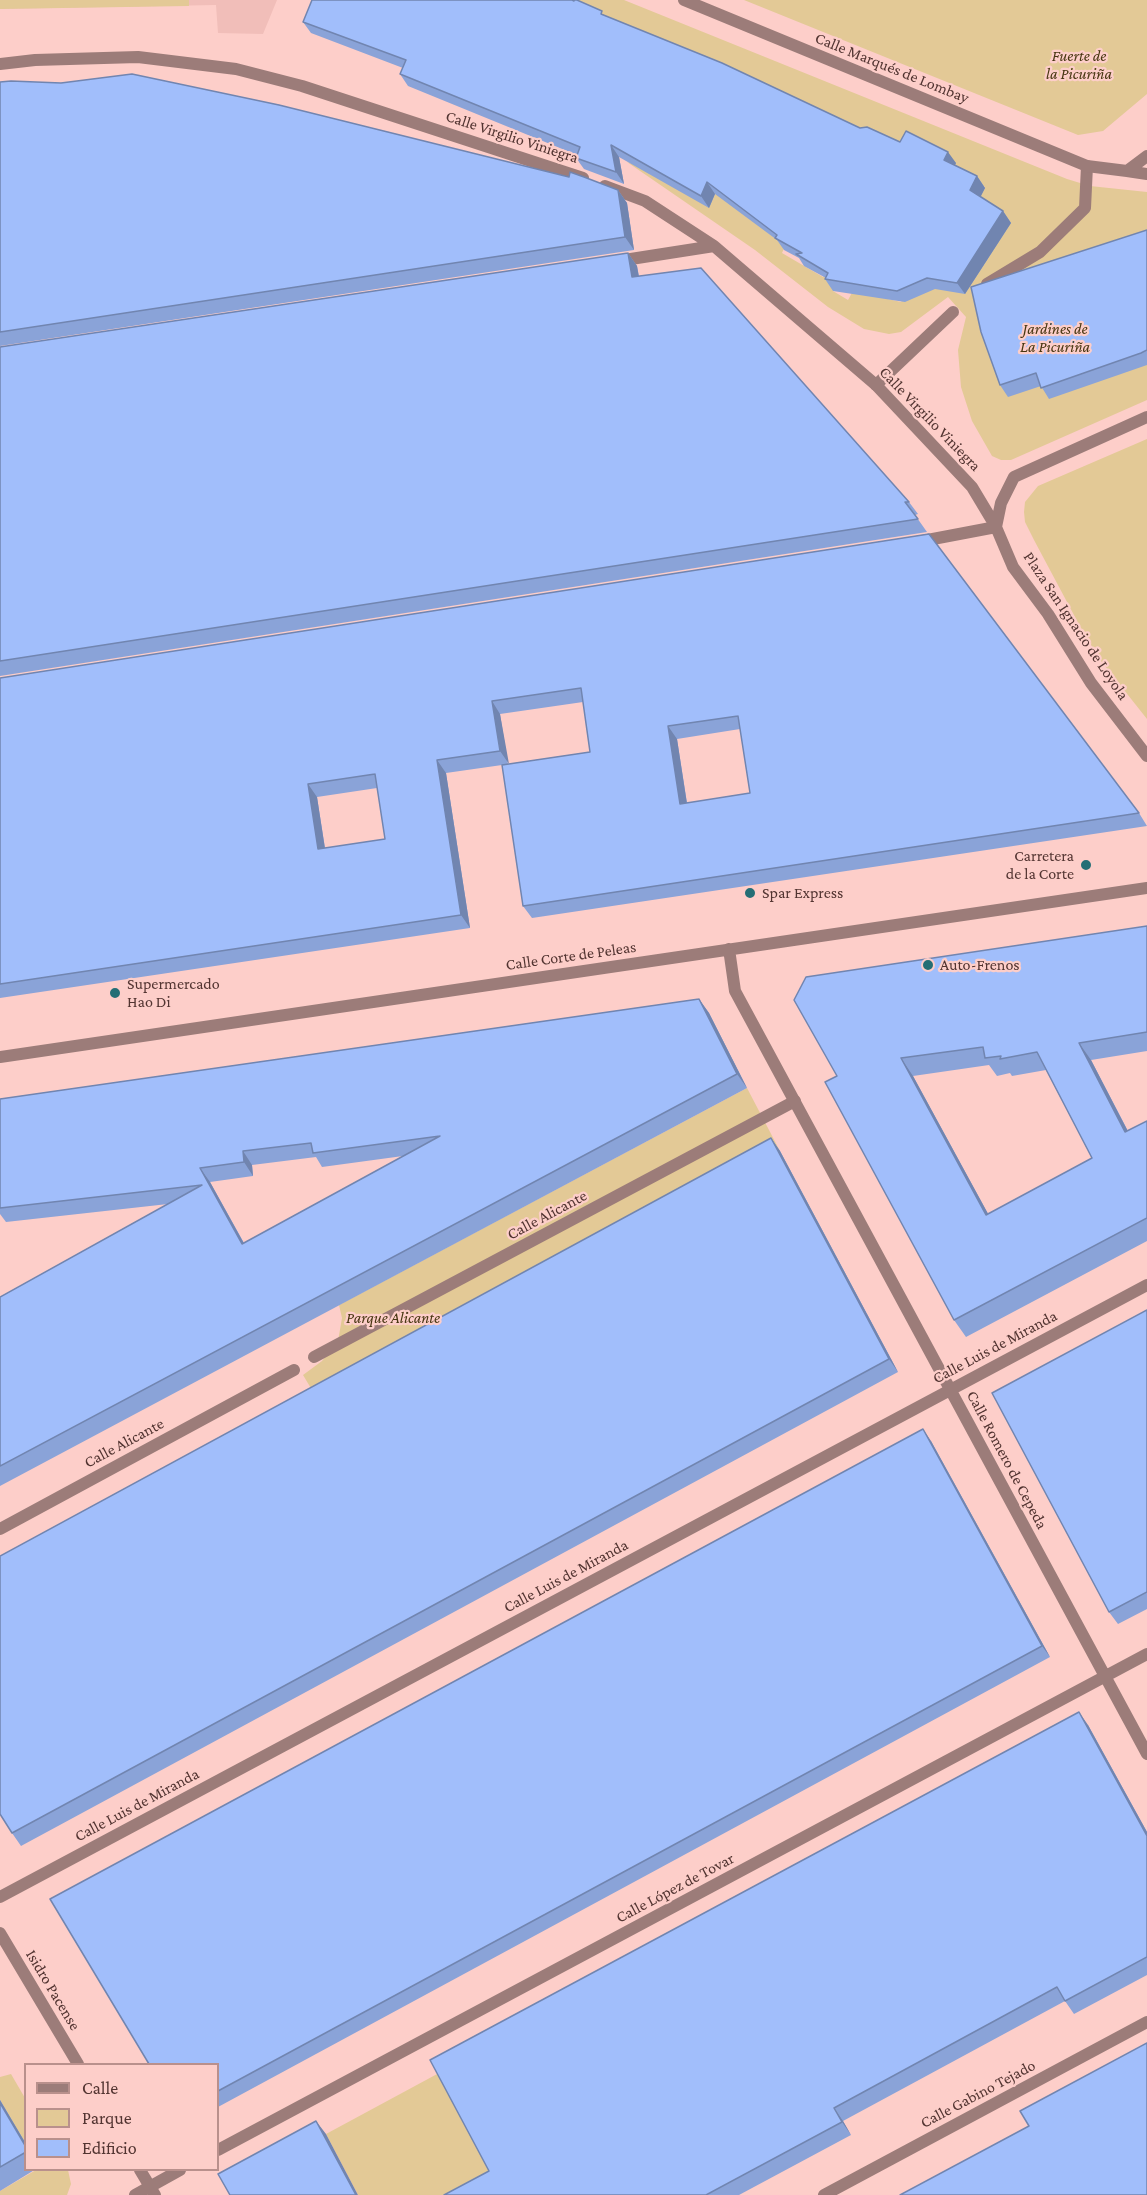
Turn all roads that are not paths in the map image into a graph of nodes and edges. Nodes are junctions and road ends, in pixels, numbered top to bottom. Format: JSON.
{"nodes":[{"id":1,"x":684,"y":0,"type":"edge"},
{"id":2,"x":0,"y":64,"type":"edge"},
{"id":3,"x":1147,"y":156,"type":"edge"},
{"id":4,"x":1087,"y":166,"type":"junction"},
{"id":5,"x":1127,"y":171,"type":"junction"},
{"id":6,"x":1147,"y":174,"type":"edge"},
{"id":7,"x":714,"y":246,"type":"junction"},
{"id":8,"x":605,"y":263,"type":"edge"},
{"id":9,"x":987,"y":284,"type":"edge"},
{"id":10,"x":953,"y":312,"type":"dead end"},
{"id":11,"x":876,"y":385,"type":"junction"},
{"id":12,"x":1147,"y":417,"type":"edge"},
{"id":13,"x":996,"y":527,"type":"junction"},
{"id":14,"x":900,"y":545,"type":"edge"},
{"id":15,"x":1147,"y":756,"type":"edge"},
{"id":16,"x":1147,"y":888,"type":"edge"},
{"id":17,"x":729,"y":950,"type":"junction"},
{"id":18,"x":0,"y":1057,"type":"edge"},
{"id":19,"x":795,"y":1101,"type":"junction"},
{"id":20,"x":1147,"y":1285,"type":"edge"},
{"id":21,"x":314,"y":1357,"type":"dead end"},
{"id":22,"x":294,"y":1370,"type":"dead end"},
{"id":23,"x":950,"y":1390,"type":"junction"},
{"id":24,"x":0,"y":1529,"type":"edge"},
{"id":25,"x":1147,"y":1654,"type":"edge"},
{"id":26,"x":1105,"y":1677,"type":"junction"},
{"id":27,"x":1147,"y":1754,"type":"edge"},
{"id":28,"x":0,"y":1897,"type":"edge"},
{"id":29,"x":0,"y":1933,"type":"edge"},
{"id":30,"x":1147,"y":2022,"type":"edge"},
{"id":31,"x":77,"y":2063,"type":"edge"},
{"id":32,"x":219,"y":2149,"type":"edge"},
{"id":33,"x":141,"y":2171,"type":"edge"},
{"id":34,"x":177,"y":2171,"type":"edge"},
{"id":35,"x":152,"y":2191,"type":"edge"},
{"id":36,"x":135,"y":2195,"type":"edge"},
{"id":37,"x":824,"y":2195,"type":"edge"}],
"edges":[{"from":1,"to":4,"type":"street","name":"Calle Marqués de Lombay"},
{"from":2,"to":7,"type":"street","name":"Calle Virgilio Viniegra"},
{"from":3,"to":5,"type":"street"},
{"from":4,"to":5,"type":"street","name":"Calle Marqués de Lombay"},
{"from":4,"to":9,"type":"street"},
{"from":5,"to":6,"type":"street","name":"Calle Marqués de Lombay"},
{"from":7,"to":8,"type":"street"},
{"from":7,"to":11,"type":"street","name":"Calle Virgilio Viniegra"},
{"from":10,"to":11,"type":"street"},
{"from":11,"to":13,"type":"street","name":"Calle Virgilio Viniegra"},
{"from":12,"to":13,"type":"street"},
{"from":13,"to":14,"type":"street"},
{"from":13,"to":15,"type":"street","name":"Plaza San Ignacio de Loyola"},
{"from":16,"to":17,"type":"street","name":"Calle Corte de Peleas"},
{"from":17,"to":18,"type":"street","name":"Calle Corte de Peleas"},
{"from":17,"to":19,"type":"street","name":"Calle Romero de Cepeda"},
{"from":19,"to":21,"type":"street","name":"Calle Alicante"},
{"from":19,"to":23,"type":"street","name":"Calle Romero de Cepeda"},
{"from":20,"to":23,"type":"street","name":"Calle Luis de Miranda"},
{"from":22,"to":24,"type":"street","name":"Calle Alicante"},
{"from":23,"to":26,"type":"street","name":"Calle Romero de Cepeda"},
{"from":23,"to":28,"type":"street","name":"Calle Luis de Miranda"},
{"from":25,"to":26,"type":"street","name":"Calle López de Tovar"},
{"from":26,"to":27,"type":"street","name":"Calle Romero de Cepeda"},
{"from":26,"to":32,"type":"street","name":"Calle López de Tovar"},
{"from":29,"to":31,"type":"street","name":"Isidro Pacense"},
{"from":30,"to":37,"type":"street","name":"Calle Gabino Tejado"},
{"from":33,"to":35,"type":"street"},
{"from":34,"to":35,"type":"street"},
{"from":35,"to":36,"type":"street"}]}
